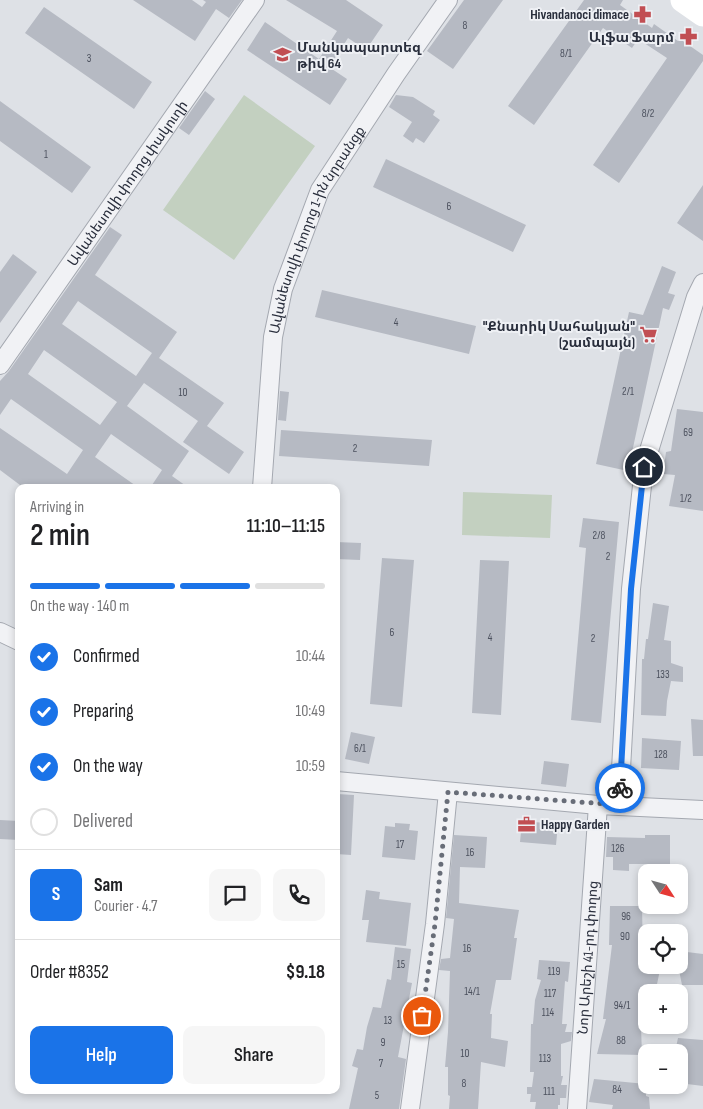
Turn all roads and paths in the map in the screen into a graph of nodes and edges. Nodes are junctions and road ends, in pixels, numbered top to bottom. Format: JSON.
{"nodes":[{"id":1,"x":255,"y":0,"type":"edge"},
{"id":2,"x":448,"y":0,"type":"edge"},
{"id":3,"x":683,"y":0,"type":"edge"},
{"id":4,"x":703,"y":14,"type":"edge"},
{"id":5,"x":703,"y":283,"type":"edge"},
{"id":6,"x":0,"y":365,"type":"edge"},
{"id":7,"x":262,"y":484,"type":"edge"},
{"id":8,"x":0,"y":632,"type":"edge"},
{"id":9,"x":15,"y":639,"type":"edge"},
{"id":10,"x":340,"y":781,"type":"edge"},
{"id":11,"x":448,"y":792,"type":"junction"},
{"id":12,"x":598,"y":805,"type":"junction"},
{"id":13,"x":619,"y":805,"type":"junction"},
{"id":14,"x":703,"y":810,"type":"edge"},
{"id":15,"x":410,"y":1109,"type":"edge"},
{"id":16,"x":577,"y":1109,"type":"edge"}],
"edges":[{"from":1,"to":6,"type":"street","name":"Ավանեսովի փողոց փակուղի"},
{"from":2,"to":7,"type":"street","name":"Ավանեսովի փողոց 1-ին նրբանցք"},
{"from":3,"to":4,"type":"street"},
{"from":5,"to":13,"type":"street"},
{"from":8,"to":9,"type":"street"},
{"from":10,"to":11,"type":"street"},
{"from":11,"to":12,"type":"street"},
{"from":11,"to":15,"type":"street"},
{"from":12,"to":13,"type":"street"},
{"from":12,"to":16,"type":"street","name":"Նոր Արեշի 41-րդ փողոց"},
{"from":13,"to":14,"type":"street"}]}
